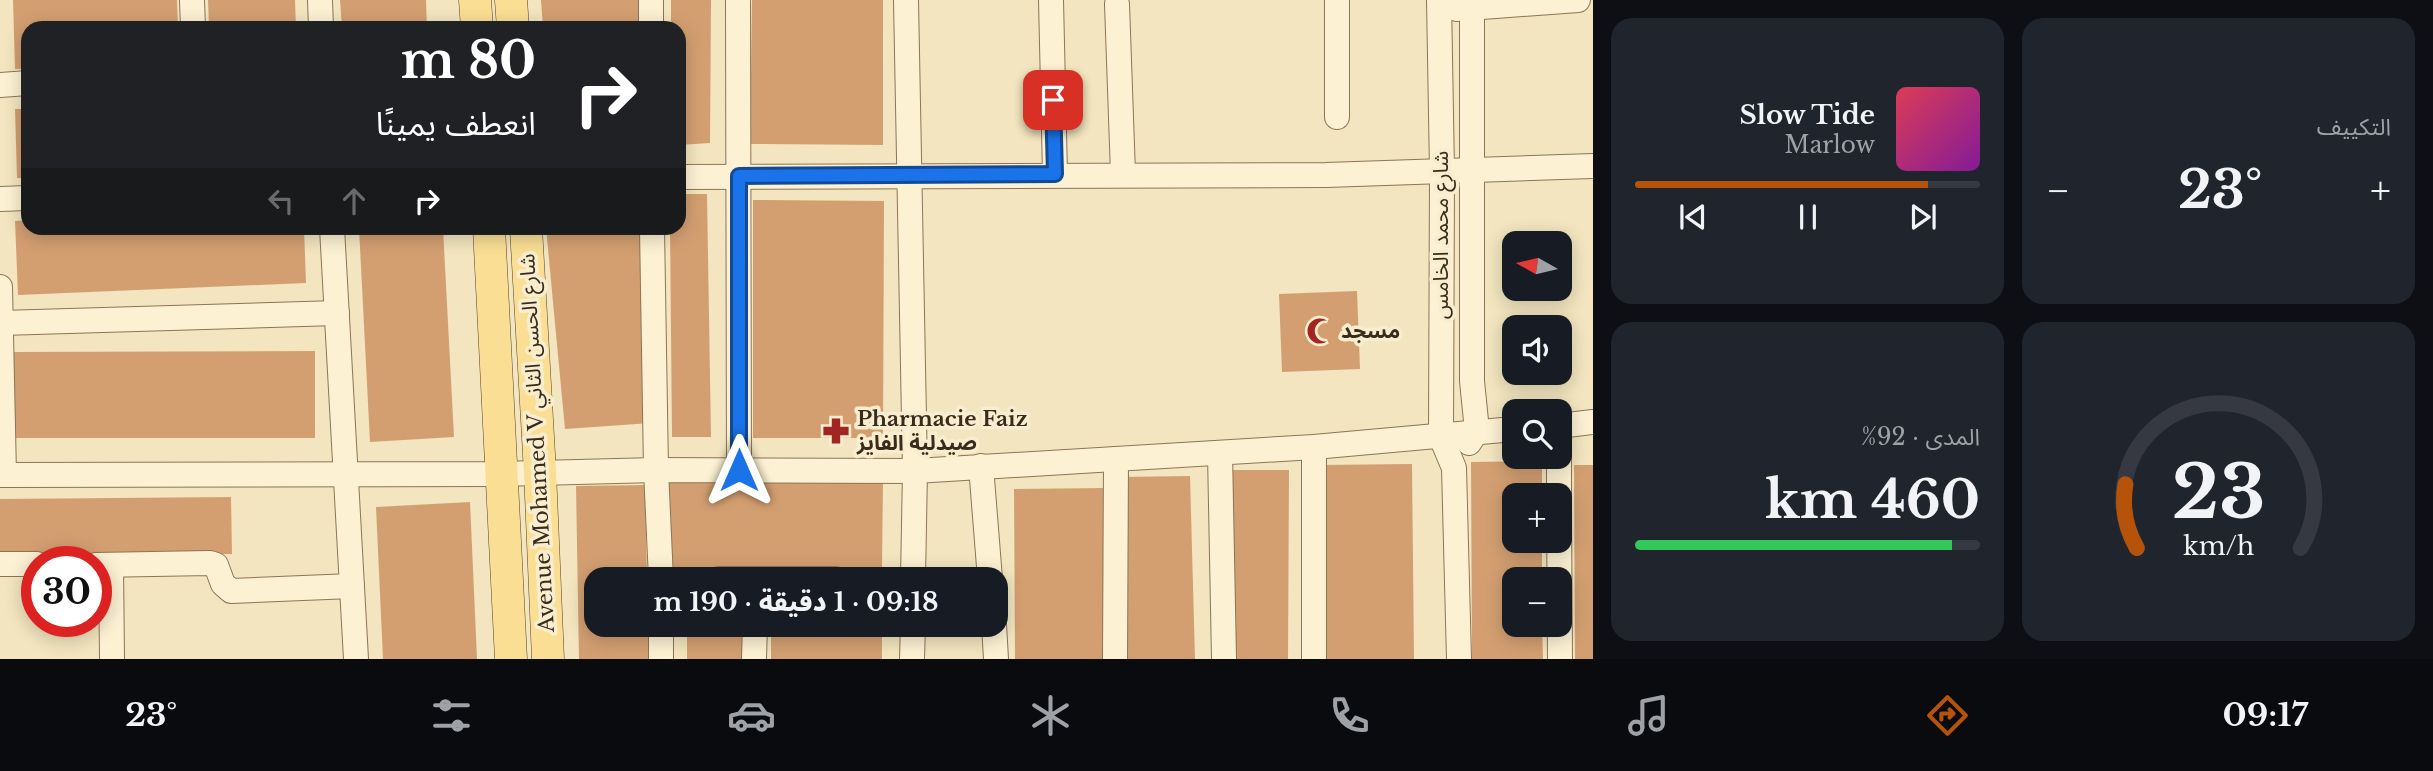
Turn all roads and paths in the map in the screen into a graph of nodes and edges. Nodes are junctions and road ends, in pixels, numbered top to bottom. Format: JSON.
{"nodes":[{"id":1,"x":192,"y":0,"type":"edge"},
{"id":2,"x":320,"y":0,"type":"edge"},
{"id":3,"x":475,"y":0,"type":"edge"},
{"id":4,"x":511,"y":0,"type":"edge"},
{"id":5,"x":651,"y":0,"type":"edge"},
{"id":6,"x":738,"y":0,"type":"edge"},
{"id":7,"x":906,"y":0,"type":"edge"},
{"id":8,"x":1051,"y":0,"type":"edge"},
{"id":9,"x":1338,"y":0,"type":"edge"},
{"id":10,"x":1578,"y":0,"type":"edge"},
{"id":11,"x":1117,"y":4,"type":"dead end"},
{"id":12,"x":1472,"y":4,"type":"edge"},
{"id":13,"x":1439,"y":5,"type":"edge"},
{"id":14,"x":193,"y":21,"type":"edge"},
{"id":15,"x":321,"y":21,"type":"edge"},
{"id":16,"x":476,"y":21,"type":"edge"},
{"id":17,"x":512,"y":21,"type":"edge"},
{"id":18,"x":651,"y":21,"type":"edge"},
{"id":19,"x":21,"y":84,"type":"edge"},
{"id":20,"x":0,"y":85,"type":"edge"},
{"id":21,"x":1337,"y":117,"type":"dead end"},
{"id":22,"x":1593,"y":166,"type":"edge"},
{"id":23,"x":1471,"y":170,"type":"junction"},
{"id":24,"x":1442,"y":171,"type":"junction"},
{"id":25,"x":1055,"y":174,"type":"junction"},
{"id":26,"x":1123,"y":174,"type":"junction"},
{"id":27,"x":909,"y":175,"type":"junction"},
{"id":28,"x":739,"y":176,"type":"junction"},
{"id":29,"x":686,"y":177,"type":"edge"},
{"id":30,"x":21,"y":198,"type":"edge"},
{"id":31,"x":0,"y":199,"type":"edge"},
{"id":32,"x":332,"y":235,"type":"edge"},
{"id":33,"x":489,"y":235,"type":"edge"},
{"id":34,"x":526,"y":235,"type":"edge"},
{"id":35,"x":652,"y":235,"type":"edge"},
{"id":36,"x":0,"y":288,"type":"edge"},
{"id":37,"x":337,"y":313,"type":"junction"},
{"id":38,"x":1,"y":323,"type":"edge"},
{"id":39,"x":1593,"y":422,"type":"edge"},
{"id":40,"x":1572,"y":424,"type":"edge"},
{"id":41,"x":1502,"y":430,"type":"edge"},
{"id":42,"x":1477,"y":431,"type":"junction"},
{"id":43,"x":1441,"y":437,"type":"junction"},
{"id":44,"x":1314,"y":447,"type":"junction"},
{"id":45,"x":1220,"y":453,"type":"junction"},
{"id":46,"x":1116,"y":459,"type":"junction"},
{"id":47,"x":981,"y":466,"type":"junction"},
{"id":48,"x":1454,"y":468,"type":"junction"},
{"id":49,"x":656,"y":470,"type":"junction"},
{"id":50,"x":739,"y":470,"type":"junction"},
{"id":51,"x":915,"y":471,"type":"junction"},
{"id":52,"x":540,"y":472,"type":"junction"},
{"id":53,"x":503,"y":474,"type":"junction"},
{"id":54,"x":2,"y":475,"type":"edge"},
{"id":55,"x":346,"y":475,"type":"junction"},
{"id":56,"x":1559,"y":553,"type":"edge"},
{"id":57,"x":0,"y":564,"type":"edge"},
{"id":58,"x":21,"y":564,"type":"edge"},
{"id":59,"x":112,"y":565,"type":"edge"},
{"id":60,"x":660,"y":567,"type":"edge"},
{"id":61,"x":913,"y":567,"type":"edge"},
{"id":62,"x":989,"y":567,"type":"edge"},
{"id":63,"x":352,"y":586,"type":"junction"},
{"id":64,"x":110,"y":637,"type":"edge"},
{"id":65,"x":661,"y":637,"type":"edge"},
{"id":66,"x":755,"y":637,"type":"edge"},
{"id":67,"x":913,"y":637,"type":"edge"},
{"id":68,"x":995,"y":637,"type":"edge"},
{"id":69,"x":112,"y":659,"type":"edge"},
{"id":70,"x":356,"y":659,"type":"edge"},
{"id":71,"x":511,"y":659,"type":"edge"},
{"id":72,"x":548,"y":659,"type":"edge"},
{"id":73,"x":661,"y":659,"type":"edge"},
{"id":74,"x":754,"y":659,"type":"edge"},
{"id":75,"x":912,"y":659,"type":"edge"},
{"id":76,"x":996,"y":659,"type":"edge"},
{"id":77,"x":1115,"y":659,"type":"edge"},
{"id":78,"x":1223,"y":659,"type":"edge"},
{"id":79,"x":1314,"y":659,"type":"edge"},
{"id":80,"x":1458,"y":659,"type":"edge"},
{"id":81,"x":1560,"y":659,"type":"edge"}],
"edges":[{"from":1,"to":14,"type":"street"},
{"from":2,"to":15,"type":"street"},
{"from":3,"to":16,"type":"main road"},
{"from":4,"to":17,"type":"main road"},
{"from":5,"to":18,"type":"street"},
{"from":6,"to":28,"type":"street"},
{"from":7,"to":27,"type":"street"},
{"from":8,"to":25,"type":"street"},
{"from":9,"to":21,"type":"street"},
{"from":10,"to":12,"type":"street"},
{"from":11,"to":26,"type":"street"},
{"from":12,"to":13,"type":"street"},
{"from":12,"to":23,"type":"street"},
{"from":13,"to":24,"type":"street","name":"شارع محمد الخامس"},
{"from":19,"to":20,"type":"street"},
{"from":22,"to":23,"type":"street"},
{"from":23,"to":24,"type":"street"},
{"from":23,"to":42,"type":"street"},
{"from":24,"to":26,"type":"street"},
{"from":24,"to":43,"type":"street","name":"شارع محمد الخامس"},
{"from":25,"to":26,"type":"street"},
{"from":25,"to":27,"type":"street"},
{"from":27,"to":28,"type":"street"},
{"from":27,"to":51,"type":"street"},
{"from":28,"to":29,"type":"street"},
{"from":28,"to":50,"type":"street"},
{"from":30,"to":31,"type":"street"},
{"from":32,"to":37,"type":"street"},
{"from":33,"to":53,"type":"main road","name":"Avenue Mohamed V شارع الحسن الثاني"},
{"from":34,"to":52,"type":"main road","name":"Avenue Mohamed V شارع الحسن الثاني"},
{"from":35,"to":49,"type":"street"},
{"from":36,"to":38,"type":"street"},
{"from":37,"to":38,"type":"street"},
{"from":37,"to":55,"type":"street"},
{"from":38,"to":54,"type":"street"},
{"from":39,"to":40,"type":"street"},
{"from":41,"to":42,"type":"street"},
{"from":42,"to":43,"type":"street"},
{"from":42,"to":48,"type":"street"},
{"from":43,"to":44,"type":"street"},
{"from":43,"to":48,"type":"street","name":"شارع محمد الخامس"},
{"from":44,"to":45,"type":"street"},
{"from":44,"to":79,"type":"street"},
{"from":45,"to":46,"type":"street"},
{"from":45,"to":78,"type":"street"},
{"from":46,"to":47,"type":"street"},
{"from":46,"to":77,"type":"street"},
{"from":47,"to":51,"type":"street"},
{"from":47,"to":62,"type":"street"},
{"from":48,"to":80,"type":"street","name":"شارع محمد الخامس"},
{"from":49,"to":50,"type":"street"},
{"from":49,"to":52,"type":"street"},
{"from":49,"to":60,"type":"street"},
{"from":50,"to":51,"type":"street"},
{"from":51,"to":61,"type":"street"},
{"from":52,"to":53,"type":"street"},
{"from":52,"to":72,"type":"main road","name":"Avenue Mohamed V شارع الحسن الثاني"},
{"from":53,"to":55,"type":"street"},
{"from":53,"to":71,"type":"main road","name":"Avenue Mohamed V شارع الحسن الثاني"},
{"from":54,"to":55,"type":"street"},
{"from":55,"to":63,"type":"street"},
{"from":56,"to":81,"type":"street"},
{"from":57,"to":58,"type":"street"},
{"from":59,"to":63,"type":"street"},
{"from":63,"to":70,"type":"street"},
{"from":64,"to":69,"type":"street"},
{"from":65,"to":73,"type":"street"},
{"from":66,"to":74,"type":"street"},
{"from":67,"to":75,"type":"street"},
{"from":68,"to":76,"type":"street"}]}
